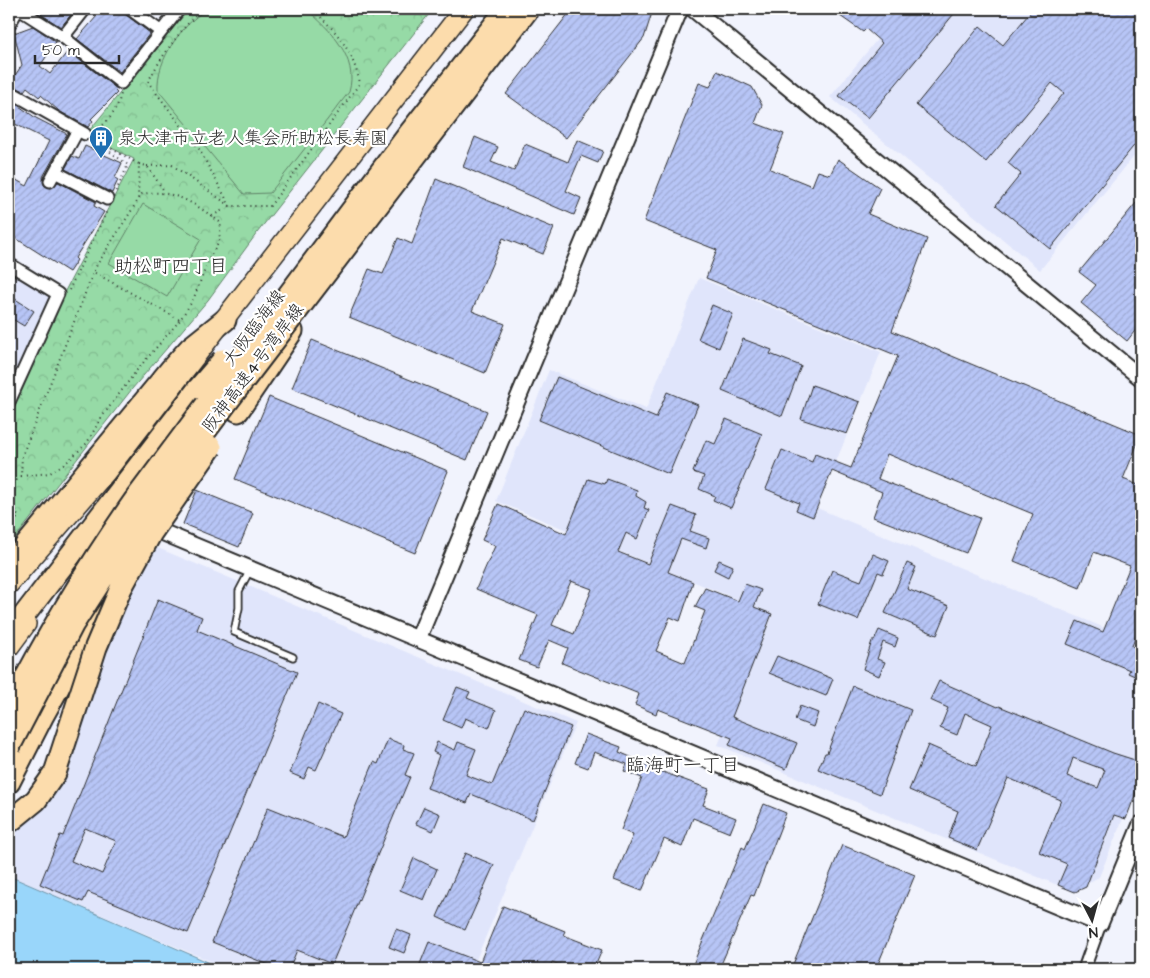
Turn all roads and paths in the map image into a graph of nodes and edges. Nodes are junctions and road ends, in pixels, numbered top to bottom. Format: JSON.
{"nodes":[{"id":1,"x":19,"y":9,"type":"edge"},
{"id":2,"x":85,"y":9,"type":"edge"},
{"id":3,"x":130,"y":9,"type":"edge"},
{"id":4,"x":179,"y":9,"type":"edge"},
{"id":5,"x":202,"y":9,"type":"edge"},
{"id":6,"x":311,"y":9,"type":"edge"},
{"id":7,"x":464,"y":9,"type":"edge"},
{"id":8,"x":499,"y":9,"type":"edge"},
{"id":9,"x":507,"y":9,"type":"edge"},
{"id":10,"x":528,"y":9,"type":"edge"},
{"id":11,"x":680,"y":9,"type":"edge"},
{"id":12,"x":693,"y":9,"type":"edge"},
{"id":13,"x":9,"y":25,"type":"edge"},
{"id":14,"x":160,"y":31,"type":"junction"},
{"id":15,"x":63,"y":37,"type":"junction"},
{"id":16,"x":121,"y":83,"type":"junction"},
{"id":17,"x":9,"y":91,"type":"edge"},
{"id":18,"x":83,"y":133,"type":"junction"},
{"id":19,"x":409,"y":134,"type":"junction"},
{"id":20,"x":140,"y":164,"type":"junction"},
{"id":21,"x":147,"y":166,"type":"junction"},
{"id":22,"x":166,"y":193,"type":"junction"},
{"id":23,"x":138,"y":200,"type":"junction"},
{"id":24,"x":108,"y":204,"type":"junction"},
{"id":25,"x":230,"y":206,"type":"junction"},
{"id":26,"x":212,"y":216,"type":"junction"},
{"id":27,"x":360,"y":229,"type":"junction"},
{"id":28,"x":326,"y":234,"type":"junction"},
{"id":29,"x":9,"y":264,"type":"edge"},
{"id":30,"x":94,"y":272,"type":"junction"},
{"id":31,"x":58,"y":294,"type":"junction"},
{"id":32,"x":180,"y":320,"type":"junction"},
{"id":33,"x":225,"y":320,"type":"junction"},
{"id":34,"x":1141,"y":378,"type":"edge"},
{"id":35,"x":9,"y":402,"type":"edge"},
{"id":36,"x":21,"y":476,"type":"junction"},
{"id":37,"x":9,"y":487,"type":"edge"},
{"id":38,"x":9,"y":509,"type":"edge"},
{"id":39,"x":114,"y":510,"type":"junction"},
{"id":40,"x":150,"y":527,"type":"junction"},
{"id":41,"x":9,"y":529,"type":"edge"},
{"id":42,"x":9,"y":566,"type":"edge"},
{"id":43,"x":250,"y":570,"type":"junction"},
{"id":44,"x":9,"y":584,"type":"edge"},
{"id":45,"x":9,"y":635,"type":"edge"},
{"id":46,"x":418,"y":639,"type":"junction"},
{"id":47,"x":9,"y":647,"type":"edge"},
{"id":48,"x":293,"y":657,"type":"dead end"},
{"id":49,"x":9,"y":710,"type":"edge"},
{"id":50,"x":9,"y":747,"type":"edge"},
{"id":51,"x":9,"y":782,"type":"edge"},
{"id":52,"x":9,"y":822,"type":"edge"},
{"id":53,"x":1141,"y":824,"type":"edge"},
{"id":54,"x":1100,"y":924,"type":"junction"},
{"id":55,"x":1084,"y":969,"type":"edge"}],
"edges":[{"from":1,"to":13,"type":"street"},
{"from":1,"to":15,"type":"street"},
{"from":2,"to":15,"type":"street"},
{"from":3,"to":14,"type":"street"},
{"from":4,"to":14,"type":"street"},
{"from":5,"to":25,"type":"path"},
{"from":6,"to":25,"type":"path"},
{"from":7,"to":33,"type":"main road","name":"大阪臨海線"},
{"from":8,"to":28,"type":"main road","name":"大阪臨海線"},
{"from":9,"to":19,"type":"highway","name":"阪神高速4号湾岸線","bridge":true},
{"from":10,"to":27,"type":"highway","name":"阪神高速4号湾岸線","bridge":true},
{"from":11,"to":46,"type":"street"},
{"from":12,"to":34,"type":"street"},
{"from":14,"to":16,"type":"street"},
{"from":15,"to":16,"type":"street"},
{"from":16,"to":18,"type":"path"},
{"from":17,"to":18,"type":"street"},
{"from":18,"to":20,"type":"path"},
{"from":18,"to":24,"type":"path"},
{"from":18,"to":24,"type":"street"},
{"from":19,"to":45,"type":"highway","bridge":true},
{"from":19,"to":49,"type":"highway","name":"阪神高速4号湾岸線","bridge":true},
{"from":20,"to":21,"type":"path"},
{"from":20,"to":23,"type":"path"},
{"from":21,"to":22,"type":"path"},
{"from":21,"to":25,"type":"path"},
{"from":22,"to":23,"type":"path"},
{"from":22,"to":26,"type":"path"},
{"from":23,"to":30,"type":"path"},
{"from":24,"to":31,"type":"path"},
{"from":25,"to":26,"type":"path"},
{"from":26,"to":32,"type":"path"},
{"from":27,"to":50,"type":"highway","name":"阪神高速4号湾岸線","bridge":true},
{"from":27,"to":52,"type":"highway","bridge":true},
{"from":28,"to":39,"type":"main road","name":"大阪臨海線"},
{"from":28,"to":40,"type":"main road"},
{"from":29,"to":31,"type":"street"},
{"from":30,"to":32,"type":"path"},
{"from":30,"to":36,"type":"path"},
{"from":31,"to":35,"type":"street"},
{"from":32,"to":36,"type":"path"},
{"from":33,"to":42,"type":"highway"},
{"from":33,"to":44,"type":"main road","name":"大阪臨海線"},
{"from":36,"to":37,"type":"path"},
{"from":38,"to":41,"type":"path"},
{"from":39,"to":40,"type":"street"},
{"from":39,"to":47,"type":"main road","name":"大阪臨海線"},
{"from":40,"to":43,"type":"street"},
{"from":40,"to":51,"type":"highway"},
{"from":43,"to":46,"type":"street"},
{"from":43,"to":48,"type":"lane"},
{"from":46,"to":54,"type":"street"},
{"from":53,"to":54,"type":"street"},
{"from":54,"to":55,"type":"street"}]}
